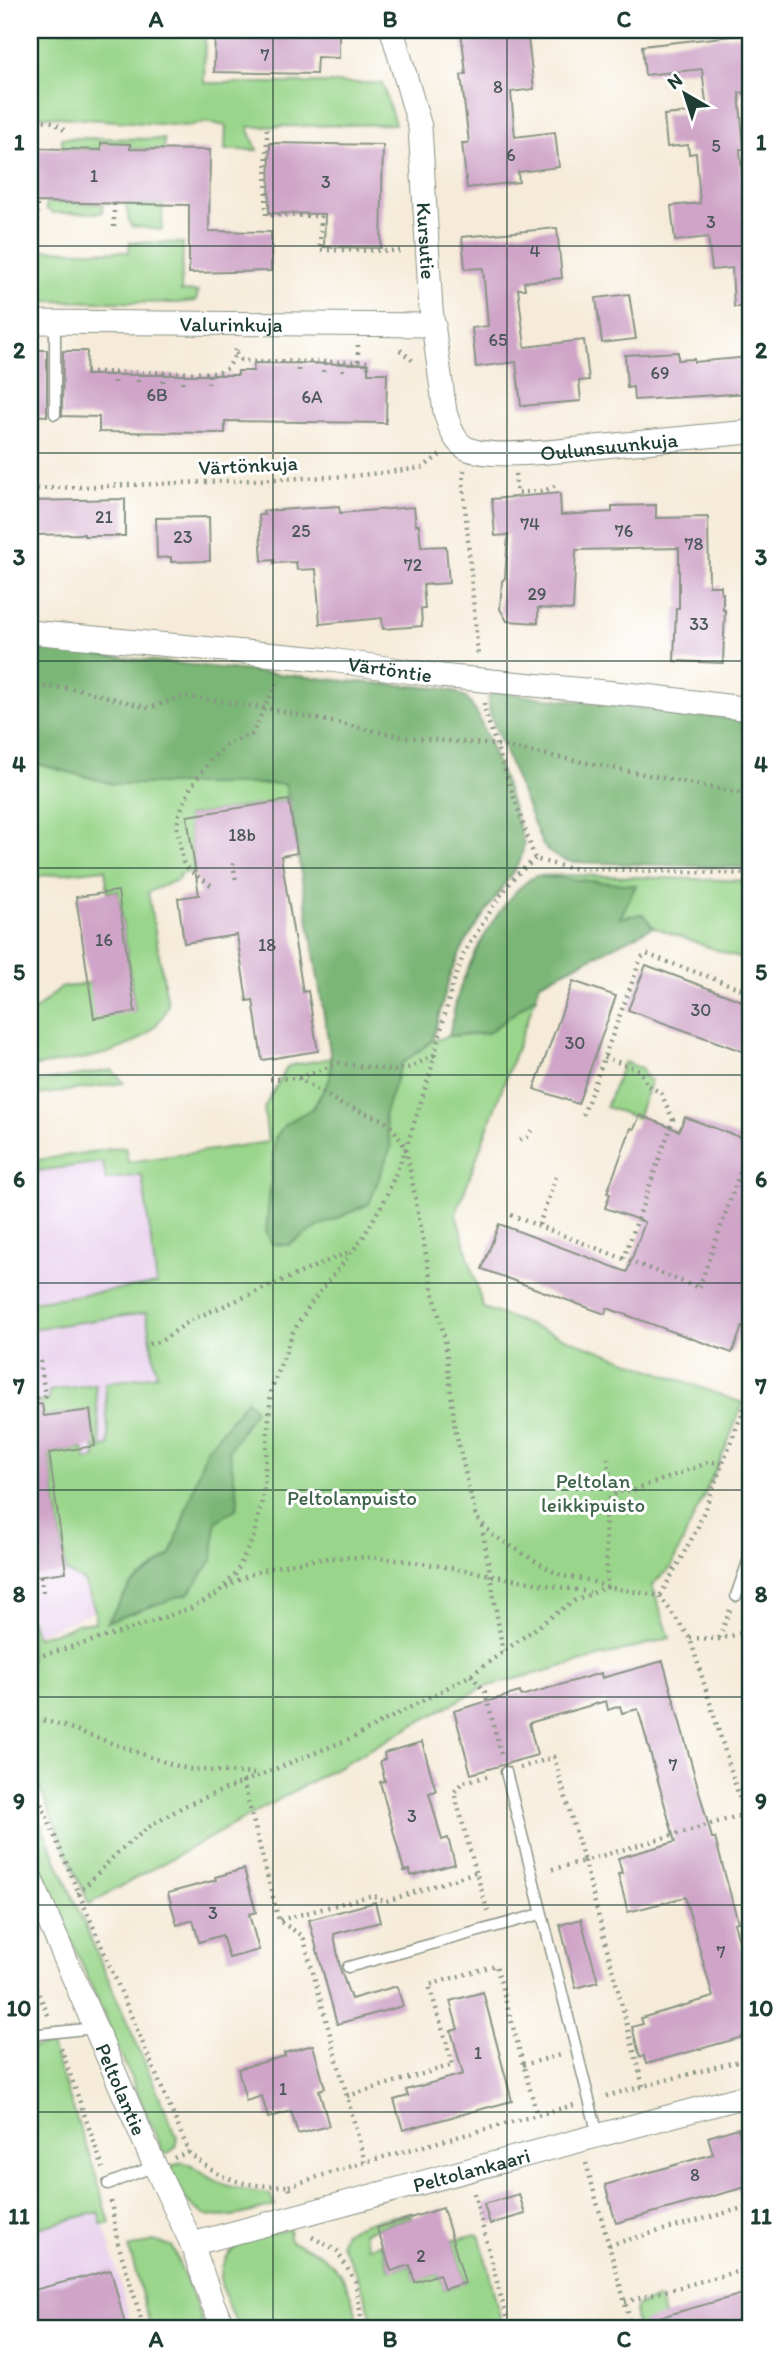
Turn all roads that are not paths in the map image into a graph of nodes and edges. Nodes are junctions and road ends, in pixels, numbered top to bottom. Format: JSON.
{"nodes":[{"id":1,"x":392,"y":30,"type":"edge"},
{"id":2,"x":30,"y":322,"type":"edge"},
{"id":3,"x":55,"y":323,"type":"junction"},
{"id":4,"x":434,"y":325,"type":"junction"},
{"id":5,"x":55,"y":414,"type":"dead end"},
{"id":6,"x":750,"y":432,"type":"edge"},
{"id":7,"x":463,"y":446,"type":"joint"},
{"id":8,"x":30,"y":632,"type":"edge"},
{"id":9,"x":750,"y":709,"type":"edge"},
{"id":10,"x":750,"y":1556,"type":"edge"},
{"id":11,"x":736,"y":1596,"type":"road end"},
{"id":12,"x":506,"y":1773,"type":"road end"},
{"id":13,"x":30,"y":1877,"type":"edge"},
{"id":14,"x":541,"y":1914,"type":"junction"},
{"id":15,"x":348,"y":1967,"type":"dead end"},
{"id":16,"x":94,"y":2028,"type":"junction"},
{"id":17,"x":30,"y":2035,"type":"edge"},
{"id":18,"x":750,"y":2095,"type":"edge"},
{"id":19,"x":598,"y":2135,"type":"junction"},
{"id":20,"x":155,"y":2166,"type":"junction"},
{"id":21,"x":108,"y":2184,"type":"road end"},
{"id":22,"x":192,"y":2244,"type":"junction"},
{"id":23,"x":212,"y":2302,"type":"junction"},
{"id":24,"x":218,"y":2328,"type":"edge"},
{"id":25,"x":225,"y":2328,"type":"edge"}],
"edges":[{"from":1,"to":4,"type":"street","name":"Kursutie"},
{"from":2,"to":3,"type":"street","name":"Valurinkuja"},
{"from":3,"to":4,"type":"street","name":"Valurinkuja"},
{"from":3,"to":5,"type":"lane"},
{"from":4,"to":7,"type":"street","name":"Kursutie"},
{"from":6,"to":7,"type":"street","name":"Oulunsuunkuja"},
{"from":8,"to":9,"type":"street","name":"Värtöntie"},
{"from":10,"to":11,"type":"lane"},
{"from":12,"to":14,"type":"lane"},
{"from":13,"to":16,"type":"street","name":"Peltolantie"},
{"from":14,"to":15,"type":"lane"},
{"from":14,"to":19,"type":"lane"},
{"from":16,"to":17,"type":"lane"},
{"from":16,"to":20,"type":"street","name":"Peltolantie"},
{"from":18,"to":19,"type":"street","name":"Peltolankaari"},
{"from":19,"to":22,"type":"street","name":"Peltolankaari"},
{"from":20,"to":21,"type":"lane"},
{"from":20,"to":22,"type":"street","name":"Peltolantie"},
{"from":22,"to":23,"type":"street","name":"Peltolantie"},
{"from":23,"to":24,"type":"street","name":"Peltolantie"},
{"from":23,"to":25,"type":"street","name":"Peltolantie"}]}
